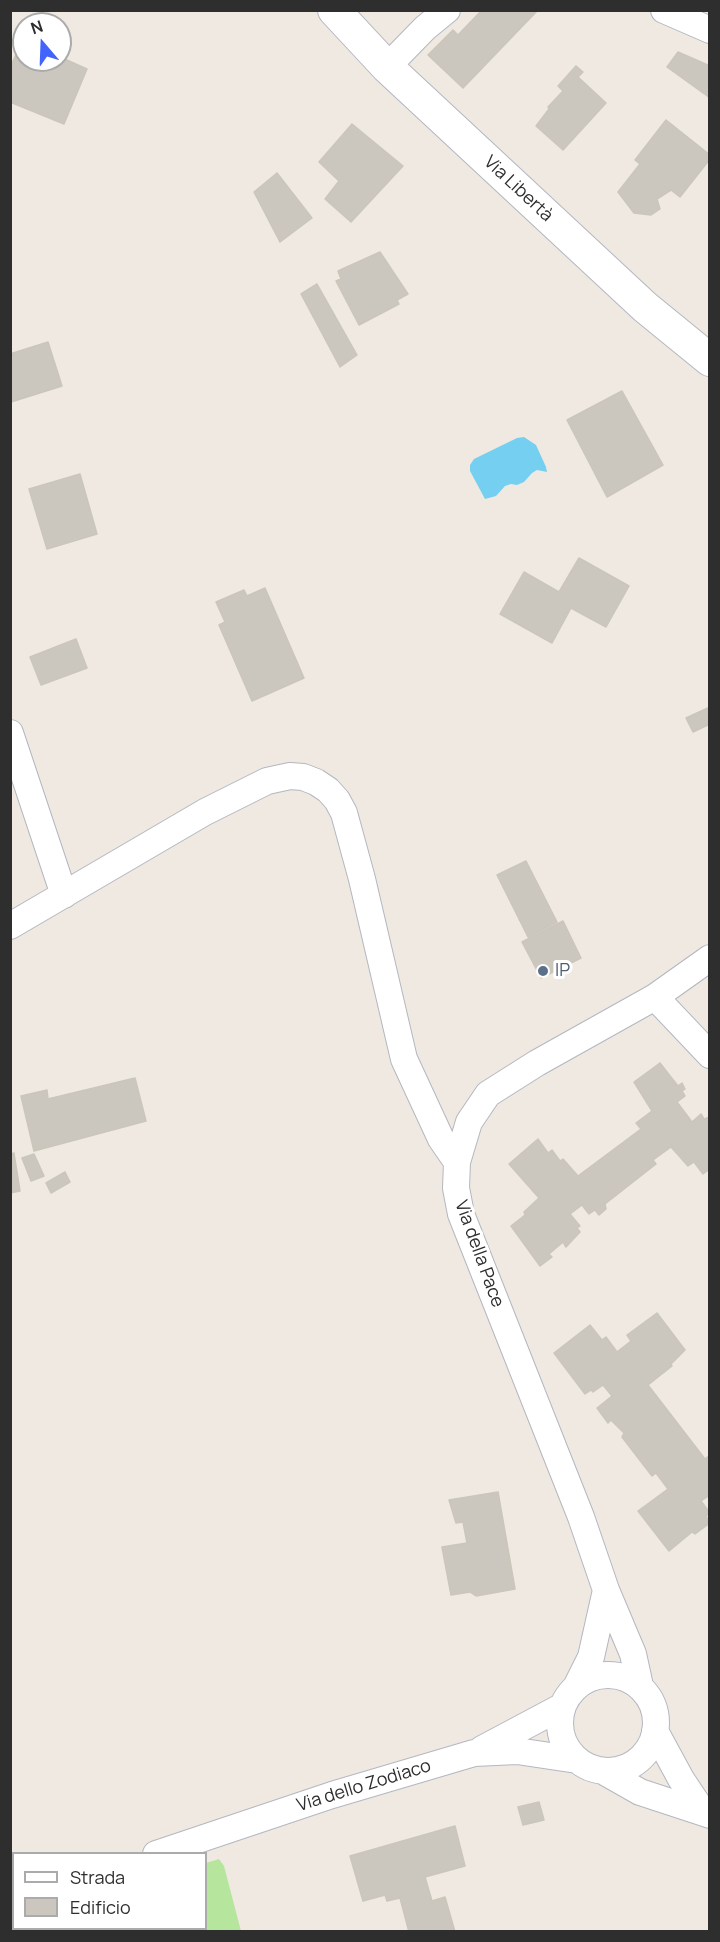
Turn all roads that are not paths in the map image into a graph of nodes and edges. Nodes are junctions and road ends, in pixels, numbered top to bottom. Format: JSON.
{"nodes":[{"id":1,"x":334,"y":10,"type":"edge"},
{"id":2,"x":447,"y":10,"type":"edge"},
{"id":3,"x":664,"y":10,"type":"edge"},
{"id":4,"x":710,"y":30,"type":"edge"},
{"id":5,"x":387,"y":67,"type":"junction"},
{"id":6,"x":710,"y":360,"type":"edge"},
{"id":7,"x":10,"y":733,"type":"edge"},
{"id":8,"x":64,"y":895,"type":"junction"},
{"id":9,"x":10,"y":926,"type":"edge"},
{"id":10,"x":710,"y":958,"type":"edge"},
{"id":11,"x":655,"y":997,"type":"junction"},
{"id":12,"x":710,"y":1055,"type":"edge"},
{"id":13,"x":457,"y":1162,"type":"junction"},
{"id":14,"x":606,"y":1590,"type":"junction"},
{"id":15,"x":577,"y":1685,"type":"junction"},
{"id":16,"x":640,"y":1686,"type":"junction"},
{"id":17,"x":561,"y":1707,"type":"junction"},
{"id":18,"x":655,"y":1731,"type":"junction"},
{"id":19,"x":474,"y":1753,"type":"junction"},
{"id":20,"x":577,"y":1760,"type":"junction"},
{"id":21,"x":603,"y":1771,"type":"junction"},
{"id":22,"x":706,"y":1814,"type":"edge"},
{"id":23,"x":162,"y":1852,"type":"edge"}],
"edges":[{"from":1,"to":5,"type":"street","name":"Via Libertà"},
{"from":2,"to":5,"type":"street"},
{"from":3,"to":4,"type":"street"},
{"from":5,"to":6,"type":"street","name":"Via Libertà"},
{"from":7,"to":8,"type":"street"},
{"from":8,"to":9,"type":"street"},
{"from":8,"to":13,"type":"street"},
{"from":10,"to":11,"type":"street","name":"Via della Pace"},
{"from":11,"to":12,"type":"street"},
{"from":11,"to":13,"type":"street","name":"Via della Pace"},
{"from":13,"to":14,"type":"street","name":"Via della Pace"},
{"from":14,"to":15,"type":"street"},
{"from":14,"to":16,"type":"street","name":"Via della Pace"},
{"from":15,"to":16,"type":"street"},
{"from":15,"to":17,"type":"street"},
{"from":16,"to":18,"type":"street","name":"Via della Pace"},
{"from":17,"to":19,"type":"street"},
{"from":17,"to":20,"type":"street"},
{"from":18,"to":21,"type":"street"},
{"from":18,"to":22,"type":"street","name":"Via della Pace"},
{"from":19,"to":20,"type":"street","name":"Via dello Zodiaco"},
{"from":19,"to":23,"type":"street","name":"Via dello Zodiaco"},
{"from":20,"to":21,"type":"street"},
{"from":21,"to":22,"type":"street"}]}
